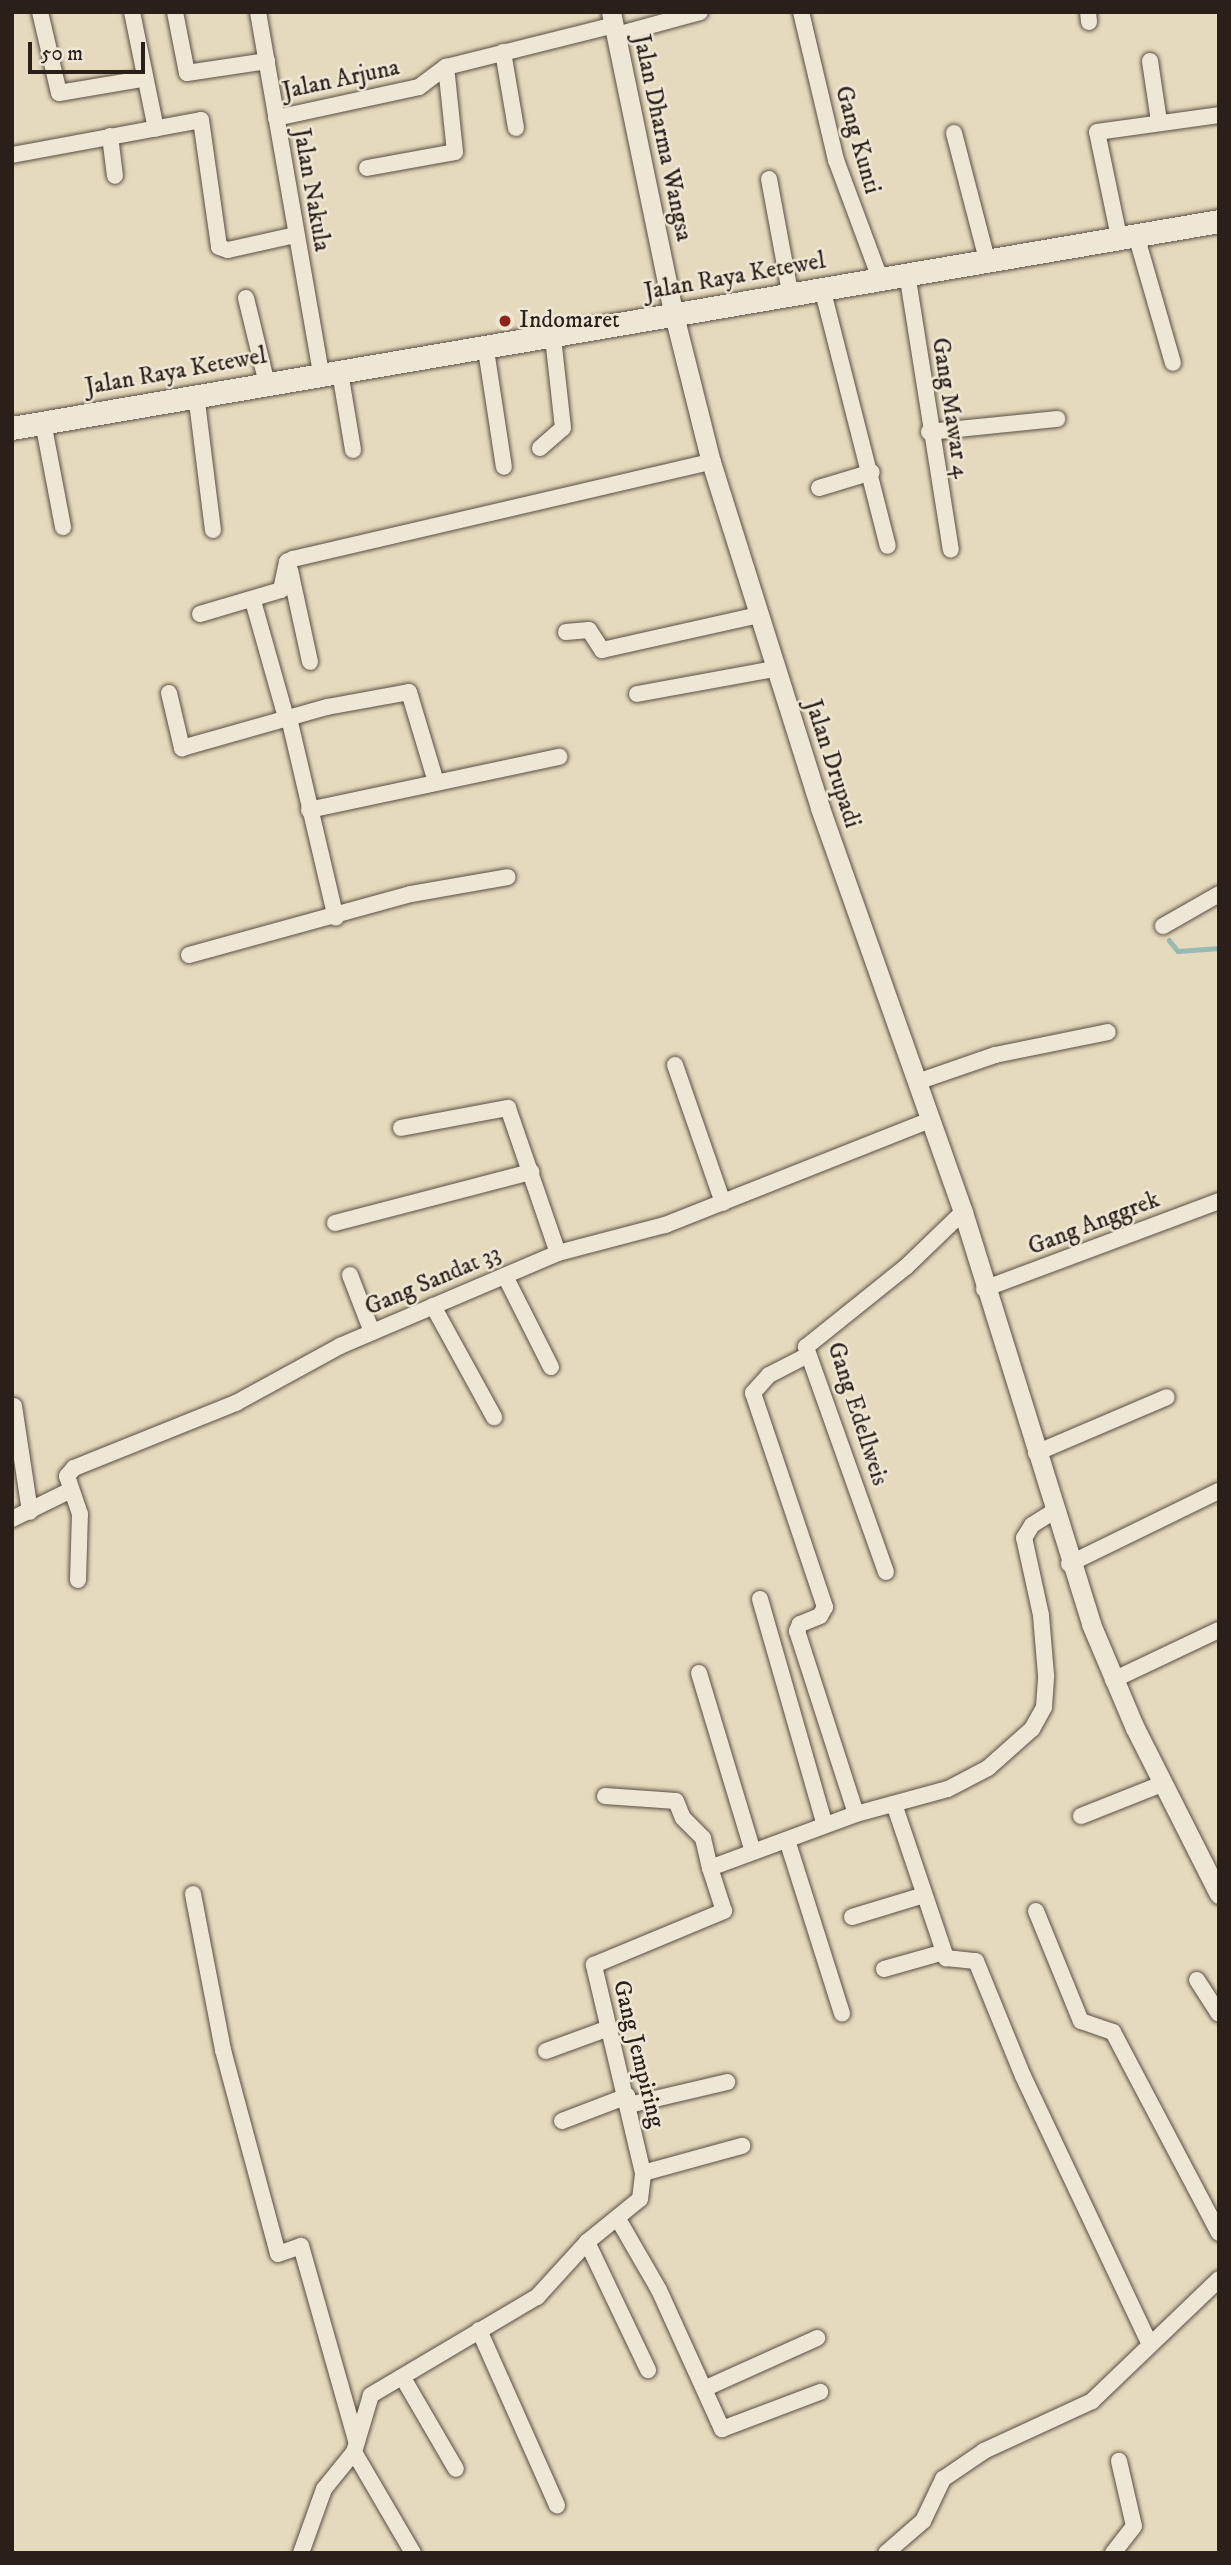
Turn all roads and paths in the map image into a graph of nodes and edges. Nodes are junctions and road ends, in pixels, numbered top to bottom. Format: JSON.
{"nodes":[{"id":1,"x":40,"y":12,"type":"edge"},
{"id":2,"x":132,"y":12,"type":"edge"},
{"id":3,"x":174,"y":12,"type":"edge"},
{"id":4,"x":258,"y":12,"type":"edge"},
{"id":5,"x":700,"y":12,"type":"edge"},
{"id":6,"x":801,"y":12,"type":"edge"},
{"id":7,"x":613,"y":24,"type":"edge"},
{"id":8,"x":503,"y":52,"type":"junction"},
{"id":9,"x":267,"y":61,"type":"junction"},
{"id":10,"x":1150,"y":61,"type":"dead end"},
{"id":11,"x":446,"y":67,"type":"junction"},
{"id":12,"x":143,"y":79,"type":"junction"},
{"id":13,"x":1219,"y":115,"type":"edge"},
{"id":14,"x":276,"y":118,"type":"junction"},
{"id":15,"x":1159,"y":121,"type":"junction"},
{"id":16,"x":516,"y":128,"type":"dead end"},
{"id":17,"x":156,"y":129,"type":"junction"},
{"id":18,"x":954,"y":133,"type":"dead end"},
{"id":19,"x":110,"y":136,"type":"junction"},
{"id":20,"x":12,"y":155,"type":"edge"},
{"id":21,"x":367,"y":168,"type":"dead end"},
{"id":22,"x":115,"y":176,"type":"dead end"},
{"id":23,"x":769,"y":179,"type":"dead end"},
{"id":24,"x":1219,"y":220,"type":"edge"},
{"id":25,"x":295,"y":235,"type":"junction"},
{"id":26,"x":1128,"y":236,"type":"junction"},
{"id":27,"x":987,"y":260,"type":"junction"},
{"id":28,"x":907,"y":273,"type":"junction"},
{"id":29,"x":880,"y":278,"type":"junction"},
{"id":30,"x":822,"y":288,"type":"junction"},
{"id":31,"x":790,"y":292,"type":"junction"},
{"id":32,"x":246,"y":298,"type":"dead end"},
{"id":33,"x":674,"y":315,"type":"junction"},
{"id":34,"x":553,"y":338,"type":"junction"},
{"id":35,"x":486,"y":350,"type":"junction"},
{"id":36,"x":1173,"y":363,"type":"dead end"},
{"id":37,"x":330,"y":373,"type":"junction"},
{"id":38,"x":267,"y":384,"type":"junction"},
{"id":39,"x":196,"y":394,"type":"junction"},
{"id":40,"x":1057,"y":419,"type":"dead end"},
{"id":41,"x":43,"y":422,"type":"junction"},
{"id":42,"x":12,"y":428,"type":"edge"},
{"id":43,"x":929,"y":432,"type":"junction"},
{"id":44,"x":540,"y":448,"type":"dead end"},
{"id":45,"x":353,"y":450,"type":"dead end"},
{"id":46,"x":711,"y":462,"type":"junction"},
{"id":47,"x":504,"y":467,"type":"dead end"},
{"id":48,"x":872,"y":472,"type":"junction"},
{"id":49,"x":819,"y":488,"type":"dead end"},
{"id":50,"x":63,"y":527,"type":"dead end"},
{"id":51,"x":214,"y":530,"type":"dead end"},
{"id":52,"x":888,"y":546,"type":"dead end"},
{"id":53,"x":951,"y":550,"type":"dead end"},
{"id":54,"x":288,"y":561,"type":"junction"},
{"id":55,"x":253,"y":601,"type":"junction"},
{"id":56,"x":200,"y":614,"type":"dead end"},
{"id":57,"x":758,"y":615,"type":"junction"},
{"id":58,"x":566,"y":632,"type":"dead end"},
{"id":59,"x":310,"y":662,"type":"dead end"},
{"id":60,"x":775,"y":669,"type":"junction"},
{"id":61,"x":169,"y":694,"type":"dead end"},
{"id":62,"x":637,"y":694,"type":"dead end"},
{"id":63,"x":288,"y":718,"type":"junction"},
{"id":64,"x":559,"y":757,"type":"dead end"},
{"id":65,"x":436,"y":782,"type":"junction"},
{"id":66,"x":309,"y":810,"type":"junction"},
{"id":67,"x":508,"y":877,"type":"dead end"},
{"id":68,"x":1219,"y":894,"type":"edge"},
{"id":69,"x":336,"y":918,"type":"junction"},
{"id":70,"x":1163,"y":926,"type":"dead end"},
{"id":71,"x":189,"y":954,"type":"dead end"},
{"id":72,"x":1108,"y":1032,"type":"dead end"},
{"id":73,"x":675,"y":1065,"type":"dead end"},
{"id":74,"x":917,"y":1082,"type":"junction"},
{"id":75,"x":930,"y":1120,"type":"junction"},
{"id":76,"x":401,"y":1128,"type":"dead end"},
{"id":77,"x":531,"y":1172,"type":"junction"},
{"id":78,"x":1219,"y":1200,"type":"edge"},
{"id":79,"x":723,"y":1203,"type":"junction"},
{"id":80,"x":964,"y":1217,"type":"junction"},
{"id":81,"x":335,"y":1223,"type":"dead end"},
{"id":82,"x":558,"y":1253,"type":"junction"},
{"id":83,"x":350,"y":1275,"type":"dead end"},
{"id":84,"x":505,"y":1276,"type":"junction"},
{"id":85,"x":984,"y":1289,"type":"junction"},
{"id":86,"x":433,"y":1306,"type":"junction"},
{"id":87,"x":372,"y":1332,"type":"junction"},
{"id":88,"x":808,"y":1355,"type":"junction"},
{"id":89,"x":551,"y":1367,"type":"dead end"},
{"id":90,"x":1167,"y":1396,"type":"dead end"},
{"id":91,"x":14,"y":1406,"type":"dead end"},
{"id":92,"x":494,"y":1417,"type":"dead end"},
{"id":93,"x":1036,"y":1453,"type":"junction"},
{"id":94,"x":69,"y":1491,"type":"junction"},
{"id":95,"x":1219,"y":1491,"type":"edge"},
{"id":96,"x":30,"y":1512,"type":"junction"},
{"id":97,"x":1053,"y":1512,"type":"junction"},
{"id":98,"x":12,"y":1519,"type":"edge"},
{"id":99,"x":1069,"y":1564,"type":"junction"},
{"id":100,"x":886,"y":1572,"type":"dead end"},
{"id":101,"x":78,"y":1580,"type":"dead end"},
{"id":102,"x":760,"y":1600,"type":"dead end"},
{"id":103,"x":1218,"y":1629,"type":"edge"},
{"id":104,"x":699,"y":1673,"type":"dead end"},
{"id":105,"x":1113,"y":1680,"type":"junction"},
{"id":106,"x":1162,"y":1784,"type":"junction"},
{"id":107,"x":606,"y":1796,"type":"dead end"},
{"id":108,"x":894,"y":1804,"type":"junction"},
{"id":109,"x":856,"y":1814,"type":"junction"},
{"id":110,"x":1081,"y":1816,"type":"dead end"},
{"id":111,"x":825,"y":1825,"type":"junction"},
{"id":112,"x":787,"y":1840,"type":"junction"},
{"id":113,"x":752,"y":1849,"type":"junction"},
{"id":114,"x":710,"y":1868,"type":"junction"},
{"id":115,"x":192,"y":1894,"type":"dead end"},
{"id":116,"x":1219,"y":1894,"type":"edge"},
{"id":117,"x":924,"y":1895,"type":"junction"},
{"id":118,"x":1037,"y":1911,"type":"dead end"},
{"id":119,"x":852,"y":1917,"type":"dead end"},
{"id":120,"x":944,"y":1952,"type":"junction"},
{"id":121,"x":884,"y":1969,"type":"dead end"},
{"id":122,"x":1197,"y":1980,"type":"dead end"},
{"id":123,"x":842,"y":2013,"type":"dead end"},
{"id":124,"x":1219,"y":2014,"type":"edge"},
{"id":125,"x":609,"y":2028,"type":"junction"},
{"id":126,"x":546,"y":2051,"type":"dead end"},
{"id":127,"x":727,"y":2082,"type":"dead end"},
{"id":128,"x":628,"y":2100,"type":"junction"},
{"id":129,"x":562,"y":2121,"type":"dead end"},
{"id":130,"x":742,"y":2147,"type":"dead end"},
{"id":131,"x":642,"y":2173,"type":"junction"},
{"id":132,"x":618,"y":2219,"type":"junction"},
{"id":133,"x":1219,"y":2233,"type":"edge"},
{"id":134,"x":587,"y":2242,"type":"junction"},
{"id":135,"x":1219,"y":2279,"type":"edge"},
{"id":136,"x":479,"y":2330,"type":"junction"},
{"id":137,"x":817,"y":2338,"type":"dead end"},
{"id":138,"x":1150,"y":2345,"type":"junction"},
{"id":139,"x":648,"y":2370,"type":"dead end"},
{"id":140,"x":403,"y":2378,"type":"junction"},
{"id":141,"x":706,"y":2388,"type":"junction"},
{"id":142,"x":820,"y":2392,"type":"dead end"},
{"id":143,"x":356,"y":2447,"type":"junction"},
{"id":144,"x":1119,"y":2461,"type":"dead end"},
{"id":145,"x":456,"y":2469,"type":"dead end"},
{"id":146,"x":557,"y":2505,"type":"dead end"},
{"id":147,"x":301,"y":2553,"type":"edge"},
{"id":148,"x":413,"y":2553,"type":"edge"},
{"id":149,"x":886,"y":2553,"type":"edge"},
{"id":150,"x":1113,"y":2553,"type":"edge"}],
"edges":[{"from":1,"to":12,"type":"street"},
{"from":2,"to":12,"type":"street"},
{"from":3,"to":9,"type":"street"},
{"from":4,"to":9,"type":"street","name":"Jalan Nakula"},
{"from":5,"to":7,"type":"street","name":"Jalan Arjuna"},
{"from":6,"to":29,"type":"street","name":"Gang Kunti"},
{"from":7,"to":8,"type":"street","name":"Jalan Arjuna"},
{"from":7,"to":33,"type":"street","name":"Jalan Dharma Wangsa"},
{"from":8,"to":11,"type":"street","name":"Jalan Arjuna"},
{"from":8,"to":16,"type":"street"},
{"from":9,"to":14,"type":"street","name":"Jalan Nakula"},
{"from":10,"to":15,"type":"street"},
{"from":11,"to":14,"type":"street","name":"Jalan Arjuna"},
{"from":11,"to":21,"type":"street"},
{"from":12,"to":17,"type":"street"},
{"from":13,"to":15,"type":"street"},
{"from":14,"to":25,"type":"street","name":"Jalan Nakula"},
{"from":15,"to":26,"type":"street"},
{"from":17,"to":19,"type":"street"},
{"from":17,"to":25,"type":"street"},
{"from":18,"to":27,"type":"street"},
{"from":19,"to":20,"type":"street"},
{"from":19,"to":22,"type":"street"},
{"from":23,"to":31,"type":"street"},
{"from":24,"to":26,"type":"main road","name":"Jalan Raya Ketewel"},
{"from":25,"to":37,"type":"street","name":"Jalan Nakula"},
{"from":26,"to":27,"type":"main road","name":"Jalan Raya Ketewel"},
{"from":26,"to":36,"type":"street"},
{"from":27,"to":28,"type":"main road","name":"Jalan Raya Ketewel"},
{"from":28,"to":29,"type":"main road","name":"Jalan Raya Ketewel"},
{"from":28,"to":43,"type":"street","name":"Gang Mawar 4"},
{"from":29,"to":30,"type":"main road","name":"Jalan Raya Ketewel"},
{"from":30,"to":31,"type":"main road","name":"Jalan Raya Ketewel"},
{"from":30,"to":48,"type":"street"},
{"from":31,"to":33,"type":"main road","name":"Jalan Raya Ketewel"},
{"from":32,"to":38,"type":"street"},
{"from":33,"to":34,"type":"main road","name":"Jalan Raya Ketewel"},
{"from":33,"to":46,"type":"street","name":"Jalan Drupadi"},
{"from":34,"to":35,"type":"main road","name":"Jalan Raya Ketewel"},
{"from":34,"to":44,"type":"street"},
{"from":35,"to":37,"type":"main road","name":"Jalan Raya Ketewel"},
{"from":35,"to":47,"type":"street"},
{"from":37,"to":38,"type":"main road","name":"Jalan Raya Ketewel"},
{"from":37,"to":45,"type":"street","name":"Jalan Nakula"},
{"from":38,"to":39,"type":"main road","name":"Jalan Raya Ketewel"},
{"from":39,"to":41,"type":"main road","name":"Jalan Raya Ketewel"},
{"from":39,"to":51,"type":"street"},
{"from":40,"to":43,"type":"street"},
{"from":41,"to":42,"type":"main road","name":"Jalan Raya Ketewel"},
{"from":41,"to":50,"type":"street"},
{"from":43,"to":53,"type":"street","name":"Gang Mawar 4"},
{"from":46,"to":54,"type":"street"},
{"from":46,"to":57,"type":"street","name":"Jalan Drupadi"},
{"from":48,"to":49,"type":"street"},
{"from":48,"to":52,"type":"street"},
{"from":54,"to":55,"type":"street"},
{"from":54,"to":59,"type":"street"},
{"from":55,"to":56,"type":"street"},
{"from":55,"to":63,"type":"street"},
{"from":57,"to":58,"type":"street"},
{"from":57,"to":60,"type":"street","name":"Jalan Drupadi"},
{"from":60,"to":62,"type":"street"},
{"from":60,"to":74,"type":"street","name":"Jalan Drupadi"},
{"from":61,"to":63,"type":"street"},
{"from":63,"to":65,"type":"street"},
{"from":63,"to":66,"type":"street"},
{"from":64,"to":65,"type":"street"},
{"from":65,"to":66,"type":"street"},
{"from":66,"to":69,"type":"street"},
{"from":67,"to":69,"type":"street"},
{"from":68,"to":70,"type":"street"},
{"from":69,"to":71,"type":"street"},
{"from":72,"to":74,"type":"street"},
{"from":73,"to":79,"type":"street"},
{"from":74,"to":75,"type":"street","name":"Jalan Drupadi"},
{"from":75,"to":79,"type":"street","name":"Gang Sandat 33"},
{"from":75,"to":80,"type":"street","name":"Jalan Drupadi"},
{"from":76,"to":77,"type":"street"},
{"from":77,"to":81,"type":"street"},
{"from":77,"to":82,"type":"street"},
{"from":78,"to":85,"type":"street","name":"Gang Anggrek"},
{"from":79,"to":82,"type":"street","name":"Gang Sandat 33"},
{"from":80,"to":85,"type":"street","name":"Jalan Drupadi"},
{"from":80,"to":88,"type":"street","name":"Gang Edellweis"},
{"from":82,"to":84,"type":"street","name":"Gang Sandat 33"},
{"from":83,"to":87,"type":"street"},
{"from":84,"to":86,"type":"street","name":"Gang Sandat 33"},
{"from":84,"to":89,"type":"street"},
{"from":85,"to":93,"type":"street","name":"Jalan Drupadi"},
{"from":86,"to":87,"type":"street","name":"Gang Sandat 33"},
{"from":86,"to":92,"type":"street"},
{"from":87,"to":94,"type":"street","name":"Gang Sandat 33"},
{"from":88,"to":100,"type":"street","name":"Gang Edellweis"},
{"from":88,"to":109,"type":"street"},
{"from":90,"to":93,"type":"street"},
{"from":91,"to":96,"type":"street"},
{"from":93,"to":97,"type":"street","name":"Jalan Drupadi"},
{"from":94,"to":96,"type":"street"},
{"from":94,"to":101,"type":"street"},
{"from":95,"to":99,"type":"street"},
{"from":96,"to":98,"type":"street"},
{"from":97,"to":99,"type":"street","name":"Jalan Drupadi"},
{"from":97,"to":108,"type":"street"},
{"from":99,"to":105,"type":"street","name":"Jalan Drupadi"},
{"from":102,"to":111,"type":"street"},
{"from":103,"to":105,"type":"street"},
{"from":104,"to":113,"type":"street"},
{"from":105,"to":106,"type":"street","name":"Jalan Drupadi"},
{"from":106,"to":110,"type":"street"},
{"from":106,"to":116,"type":"street","name":"Jalan Drupadi"},
{"from":107,"to":114,"type":"street"},
{"from":108,"to":109,"type":"street"},
{"from":108,"to":117,"type":"street"},
{"from":109,"to":111,"type":"street"},
{"from":111,"to":112,"type":"street"},
{"from":112,"to":113,"type":"street"},
{"from":112,"to":123,"type":"street"},
{"from":113,"to":114,"type":"street"},
{"from":114,"to":125,"type":"street","name":"Gang Jempiring"},
{"from":115,"to":143,"type":"street"},
{"from":117,"to":119,"type":"street"},
{"from":117,"to":120,"type":"street"},
{"from":118,"to":133,"type":"street"},
{"from":120,"to":121,"type":"street"},
{"from":120,"to":138,"type":"street"},
{"from":122,"to":124,"type":"street"},
{"from":125,"to":126,"type":"street"},
{"from":125,"to":128,"type":"street","name":"Gang Jempiring"},
{"from":127,"to":128,"type":"street"},
{"from":128,"to":129,"type":"street"},
{"from":128,"to":131,"type":"street","name":"Gang Jempiring"},
{"from":130,"to":131,"type":"street"},
{"from":131,"to":132,"type":"street","name":"Gang Jempiring"},
{"from":132,"to":134,"type":"street","name":"Gang Jempiring"},
{"from":132,"to":141,"type":"street"},
{"from":134,"to":136,"type":"street","name":"Gang Jempiring"},
{"from":134,"to":139,"type":"street"},
{"from":135,"to":138,"type":"street"},
{"from":136,"to":140,"type":"street","name":"Gang Jempiring"},
{"from":136,"to":146,"type":"street"},
{"from":137,"to":141,"type":"street"},
{"from":138,"to":149,"type":"street"},
{"from":140,"to":143,"type":"street","name":"Gang Jempiring"},
{"from":140,"to":145,"type":"street"},
{"from":141,"to":142,"type":"street"},
{"from":143,"to":147,"type":"street"},
{"from":143,"to":148,"type":"street"},
{"from":144,"to":150,"type":"street"}]}
